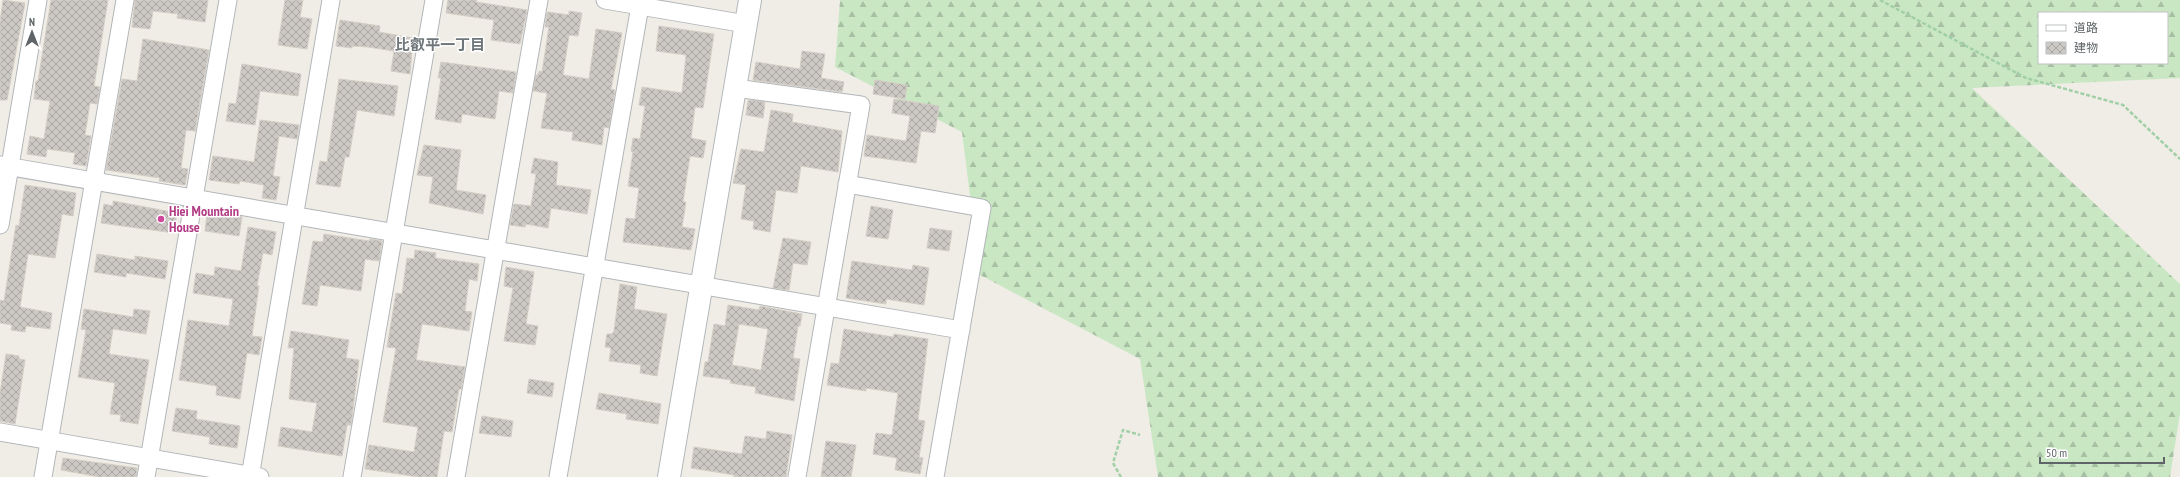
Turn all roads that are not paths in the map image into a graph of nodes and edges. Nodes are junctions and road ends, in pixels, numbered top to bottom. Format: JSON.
{"nodes":[{"id":1,"x":38,"y":0,"type":"edge"},
{"id":2,"x":125,"y":0,"type":"edge"},
{"id":3,"x":228,"y":0,"type":"edge"},
{"id":4,"x":331,"y":0,"type":"edge"},
{"id":5,"x":434,"y":0,"type":"edge"},
{"id":6,"x":539,"y":0,"type":"edge"},
{"id":7,"x":605,"y":0,"type":"edge"},
{"id":8,"x":750,"y":0,"type":"edge"},
{"id":9,"x":641,"y":3,"type":"edge"},
{"id":10,"x":746,"y":24,"type":"junction"},
{"id":11,"x":735,"y":88,"type":"junction"},
{"id":12,"x":5,"y":166,"type":"edge"},
{"id":13,"x":94,"y":181,"type":"junction"},
{"id":14,"x":847,"y":184,"type":"junction"},
{"id":15,"x":194,"y":198,"type":"junction"},
{"id":16,"x":295,"y":216,"type":"junction"},
{"id":17,"x":0,"y":225,"type":"edge"},
{"id":18,"x":394,"y":233,"type":"junction"},
{"id":19,"x":495,"y":250,"type":"junction"},
{"id":20,"x":594,"y":267,"type":"junction"},
{"id":21,"x":702,"y":286,"type":"junction"},
{"id":22,"x":826,"y":307,"type":"junction"},
{"id":23,"x":960,"y":330,"type":"junction"},
{"id":24,"x":0,"y":432,"type":"edge"},
{"id":25,"x":50,"y":441,"type":"junction"},
{"id":26,"x":150,"y":458,"type":"junction"},
{"id":27,"x":254,"y":476,"type":"edge"},
{"id":28,"x":43,"y":477,"type":"edge"},
{"id":29,"x":146,"y":477,"type":"edge"},
{"id":30,"x":352,"y":477,"type":"edge"},
{"id":31,"x":456,"y":477,"type":"edge"},
{"id":32,"x":558,"y":477,"type":"edge"},
{"id":33,"x":669,"y":477,"type":"edge"},
{"id":34,"x":797,"y":477,"type":"edge"},
{"id":35,"x":935,"y":477,"type":"edge"}],
"edges":[{"from":1,"to":12,"type":"street"},
{"from":2,"to":13,"type":"street"},
{"from":3,"to":15,"type":"street"},
{"from":4,"to":16,"type":"street"},
{"from":5,"to":18,"type":"street"},
{"from":6,"to":19,"type":"street"},
{"from":7,"to":9,"type":"street"},
{"from":8,"to":10,"type":"street"},
{"from":9,"to":10,"type":"street"},
{"from":9,"to":20,"type":"street"},
{"from":10,"to":11,"type":"street"},
{"from":11,"to":14,"type":"street"},
{"from":11,"to":21,"type":"street"},
{"from":12,"to":13,"type":"street"},
{"from":12,"to":17,"type":"street"},
{"from":13,"to":15,"type":"street"},
{"from":13,"to":25,"type":"street"},
{"from":14,"to":22,"type":"street"},
{"from":14,"to":23,"type":"street"},
{"from":15,"to":16,"type":"street"},
{"from":15,"to":26,"type":"street"},
{"from":16,"to":18,"type":"street"},
{"from":16,"to":27,"type":"street"},
{"from":18,"to":19,"type":"street"},
{"from":18,"to":30,"type":"street"},
{"from":19,"to":20,"type":"street"},
{"from":19,"to":31,"type":"street"},
{"from":20,"to":21,"type":"street"},
{"from":20,"to":32,"type":"street"},
{"from":21,"to":22,"type":"street"},
{"from":21,"to":33,"type":"street"},
{"from":22,"to":23,"type":"street"},
{"from":22,"to":34,"type":"street"},
{"from":23,"to":35,"type":"street"},
{"from":24,"to":25,"type":"street"},
{"from":25,"to":26,"type":"street"},
{"from":25,"to":28,"type":"street"},
{"from":26,"to":27,"type":"street"},
{"from":26,"to":29,"type":"street"}]}
